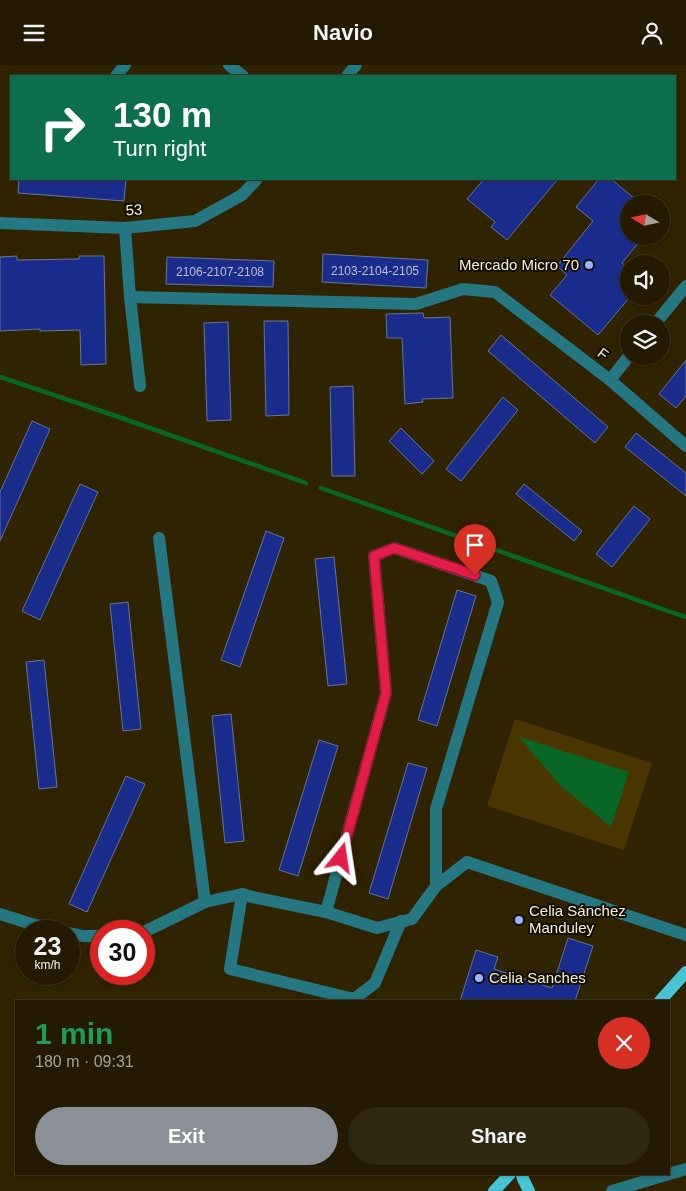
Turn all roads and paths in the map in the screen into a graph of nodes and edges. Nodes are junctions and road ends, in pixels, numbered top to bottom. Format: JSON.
{"nodes":[{"id":1,"x":125,"y":65,"type":"edge"},
{"id":2,"x":229,"y":65,"type":"edge"},
{"id":3,"x":356,"y":65,"type":"edge"},
{"id":4,"x":117,"y":75,"type":"edge"},
{"id":5,"x":242,"y":75,"type":"edge"},
{"id":6,"x":348,"y":75,"type":"edge"},
{"id":7,"x":256,"y":180,"type":"edge"},
{"id":8,"x":0,"y":223,"type":"edge"},
{"id":9,"x":125,"y":228,"type":"junction"},
{"id":10,"x":686,"y":286,"type":"edge"},
{"id":11,"x":130,"y":297,"type":"junction"},
{"id":12,"x":662,"y":315,"type":"edge"},
{"id":13,"x":622,"y":365,"type":"edge"},
{"id":14,"x":610,"y":380,"type":"junction"},
{"id":15,"x":140,"y":386,"type":"dead end"},
{"id":16,"x":686,"y":446,"type":"edge"},
{"id":17,"x":160,"y":538,"type":"dead end"},
{"id":18,"x":436,"y":887,"type":"junction"},
{"id":19,"x":242,"y":894,"type":"junction"},
{"id":20,"x":205,"y":902,"type":"junction"},
{"id":21,"x":326,"y":912,"type":"junction"},
{"id":22,"x":0,"y":914,"type":"edge"},
{"id":23,"x":19,"y":920,"type":"edge"},
{"id":24,"x":402,"y":921,"type":"junction"},
{"id":25,"x":155,"y":927,"type":"edge"},
{"id":26,"x":686,"y":935,"type":"edge"},
{"id":27,"x":686,"y":972,"type":"edge"},
{"id":28,"x":661,"y":1000,"type":"edge"},
{"id":29,"x":686,"y":1169,"type":"edge"},
{"id":30,"x":670,"y":1174,"type":"edge"},
{"id":31,"x":509,"y":1175,"type":"edge"},
{"id":32,"x":522,"y":1175,"type":"edge"},
{"id":33,"x":666,"y":1175,"type":"edge"},
{"id":34,"x":494,"y":1191,"type":"edge"},
{"id":35,"x":529,"y":1191,"type":"edge"},
{"id":36,"x":612,"y":1191,"type":"edge"}],
"edges":[{"from":1,"to":4,"type":"street"},
{"from":2,"to":5,"type":"street"},
{"from":3,"to":6,"type":"street"},
{"from":7,"to":9,"type":"street","name":"53"},
{"from":8,"to":9,"type":"street","name":"53"},
{"from":9,"to":11,"type":"street"},
{"from":10,"to":12,"type":"street"},
{"from":11,"to":14,"type":"street","name":"F"},
{"from":11,"to":15,"type":"street"},
{"from":13,"to":14,"type":"street"},
{"from":14,"to":16,"type":"street","name":"F"},
{"from":17,"to":20,"type":"street"},
{"from":18,"to":21,"type":"street"},
{"from":18,"to":24,"type":"street"},
{"from":18,"to":26,"type":"street"},
{"from":19,"to":20,"type":"street"},
{"from":19,"to":21,"type":"street"},
{"from":19,"to":24,"type":"street"},
{"from":20,"to":25,"type":"street"},
{"from":21,"to":24,"type":"street"},
{"from":22,"to":23,"type":"street"},
{"from":27,"to":28,"type":"main road"},
{"from":29,"to":30,"type":"street"},
{"from":31,"to":34,"type":"main road"},
{"from":32,"to":35,"type":"main road"},
{"from":33,"to":36,"type":"street"}]}
